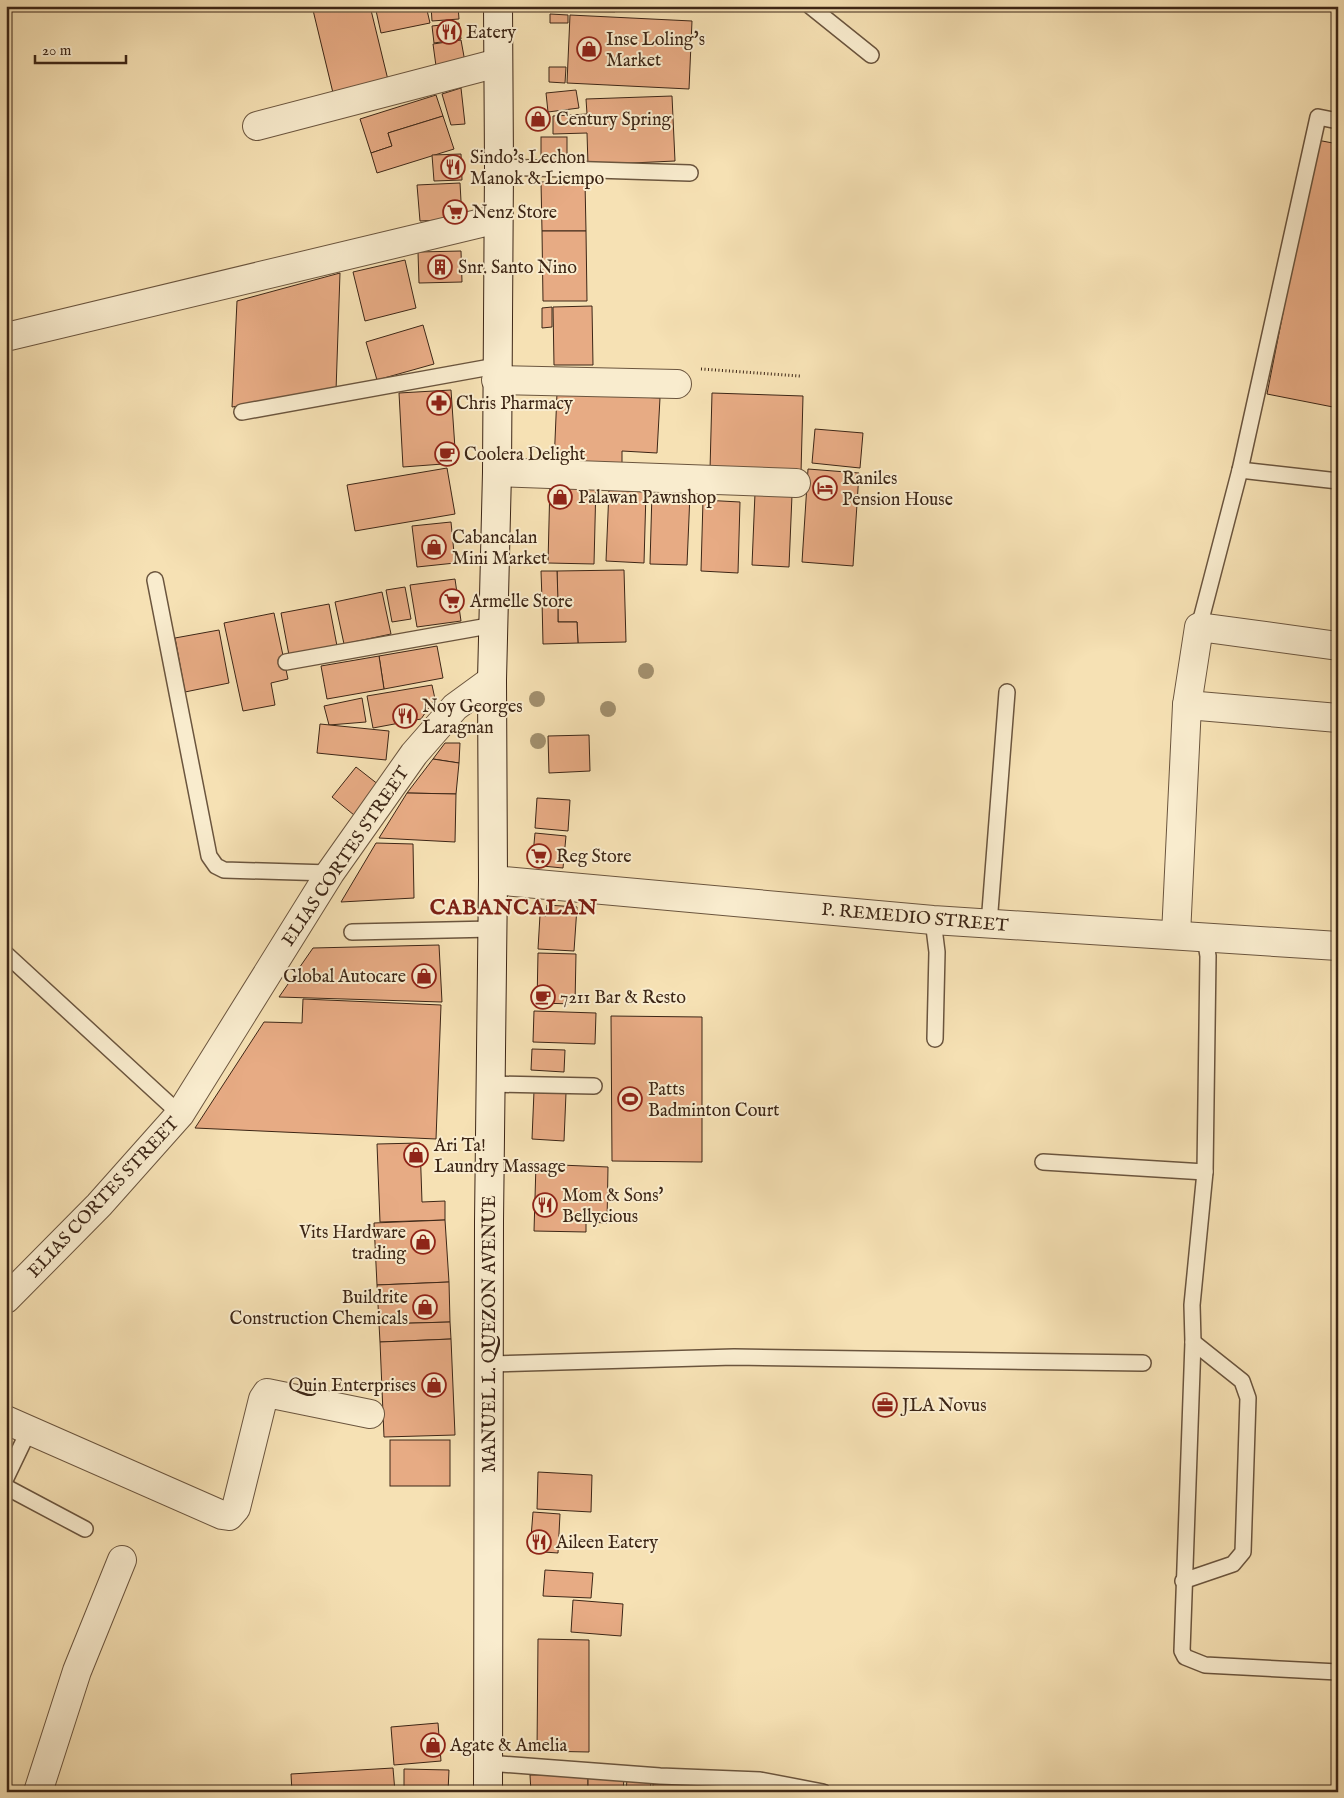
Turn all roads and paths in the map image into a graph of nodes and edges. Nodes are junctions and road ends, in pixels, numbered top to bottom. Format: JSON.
{"nodes":[{"id":1,"x":498,"y":6,"type":"edge"},
{"id":2,"x":810,"y":6,"type":"edge"},
{"id":3,"x":871,"y":55,"type":"dead end"},
{"id":4,"x":498,"y":63,"type":"junction"},
{"id":5,"x":1338,"y":121,"type":"edge"},
{"id":6,"x":257,"y":126,"type":"dead end"},
{"id":7,"x":499,"y":167,"type":"junction"},
{"id":8,"x":690,"y":173,"type":"dead end"},
{"id":9,"x":498,"y":219,"type":"junction"},
{"id":10,"x":6,"y":337,"type":"edge"},
{"id":11,"x":496,"y":373,"type":"junction"},
{"id":12,"x":800,"y":376,"type":"dead end"},
{"id":13,"x":678,"y":384,"type":"joint"},
{"id":14,"x":242,"y":412,"type":"dead end"},
{"id":15,"x":1240,"y":470,"type":"junction"},
{"id":16,"x":497,"y":472,"type":"junction"},
{"id":17,"x":1338,"y":482,"type":"edge"},
{"id":18,"x":796,"y":483,"type":"dead end"},
{"id":19,"x":155,"y":580,"type":"dead end"},
{"id":20,"x":494,"y":624,"type":"junction"},
{"id":21,"x":1199,"y":627,"type":"junction"},
{"id":22,"x":1338,"y":646,"type":"edge"},
{"id":23,"x":286,"y":662,"type":"dead end"},
{"id":24,"x":492,"y":680,"type":"junction"},
{"id":25,"x":1007,"y":692,"type":"dead end"},
{"id":26,"x":1187,"y":705,"type":"junction"},
{"id":27,"x":1338,"y":718,"type":"edge"},
{"id":28,"x":330,"y":872,"type":"junction"},
{"id":29,"x":493,"y":880,"type":"junction"},
{"id":30,"x":933,"y":920,"type":"junction"},
{"id":31,"x":989,"y":924,"type":"junction"},
{"id":32,"x":493,"y":929,"type":"junction"},
{"id":33,"x":352,"y":932,"type":"dead end"},
{"id":34,"x":1176,"y":935,"type":"junction"},
{"id":35,"x":1205,"y":938,"type":"junction"},
{"id":36,"x":1338,"y":946,"type":"edge"},
{"id":37,"x":6,"y":954,"type":"edge"},
{"id":38,"x":935,"y":1039,"type":"dead end"},
{"id":39,"x":490,"y":1084,"type":"junction"},
{"id":40,"x":594,"y":1086,"type":"dead end"},
{"id":41,"x":180,"y":1114,"type":"junction"},
{"id":42,"x":1044,"y":1162,"type":"dead end"},
{"id":43,"x":1205,"y":1172,"type":"junction"},
{"id":44,"x":9,"y":1290,"type":"edge"},
{"id":45,"x":1193,"y":1342,"type":"junction"},
{"id":46,"x":1143,"y":1363,"type":"dead end"},
{"id":47,"x":489,"y":1364,"type":"junction"},
{"id":48,"x":370,"y":1414,"type":"dead end"},
{"id":49,"x":18,"y":1425,"type":"edge"},
{"id":50,"x":6,"y":1478,"type":"edge"},
{"id":51,"x":6,"y":1487,"type":"edge"},
{"id":52,"x":86,"y":1529,"type":"dead end"},
{"id":53,"x":122,"y":1560,"type":"dead end"},
{"id":54,"x":1183,"y":1581,"type":"junction"},
{"id":55,"x":1338,"y":1672,"type":"edge"},
{"id":56,"x":488,"y":1763,"type":"junction"},
{"id":57,"x":38,"y":1792,"type":"edge"},
{"id":58,"x":488,"y":1792,"type":"edge"},
{"id":59,"x":822,"y":1792,"type":"edge"}],
"edges":[{"from":1,"to":4,"type":"street","name":"MANUEL L. QUEZON AVENUE"},
{"from":2,"to":3,"type":"lane"},
{"from":4,"to":6,"type":"street"},
{"from":4,"to":7,"type":"street","name":"MANUEL L. QUEZON AVENUE"},
{"from":5,"to":15,"type":"lane"},
{"from":7,"to":8,"type":"lane"},
{"from":7,"to":9,"type":"street","name":"MANUEL L. QUEZON AVENUE"},
{"from":9,"to":10,"type":"street"},
{"from":9,"to":11,"type":"street","name":"MANUEL L. QUEZON AVENUE"},
{"from":11,"to":13,"type":"street"},
{"from":11,"to":14,"type":"lane"},
{"from":11,"to":16,"type":"street","name":"MANUEL L. QUEZON AVENUE"},
{"from":12,"to":13,"type":"path"},
{"from":15,"to":17,"type":"lane"},
{"from":15,"to":21,"type":"lane"},
{"from":16,"to":18,"type":"street"},
{"from":16,"to":20,"type":"street","name":"MANUEL L. QUEZON AVENUE"},
{"from":19,"to":28,"type":"lane"},
{"from":20,"to":23,"type":"lane"},
{"from":20,"to":24,"type":"street","name":"MANUEL L. QUEZON AVENUE"},
{"from":21,"to":22,"type":"street"},
{"from":21,"to":26,"type":"street"},
{"from":24,"to":28,"type":"street","name":"ELIAS CORTES STREET"},
{"from":24,"to":29,"type":"street","name":"MANUEL L. QUEZON AVENUE"},
{"from":25,"to":31,"type":"lane"},
{"from":26,"to":27,"type":"street"},
{"from":26,"to":34,"type":"street"},
{"from":28,"to":41,"type":"street","name":"ELIAS CORTES STREET"},
{"from":29,"to":30,"type":"street","name":"P. REMEDIO STREET"},
{"from":29,"to":32,"type":"street","name":"MANUEL L. QUEZON AVENUE"},
{"from":30,"to":31,"type":"street","name":"P. REMEDIO STREET"},
{"from":30,"to":38,"type":"lane"},
{"from":31,"to":34,"type":"street","name":"P. REMEDIO STREET"},
{"from":32,"to":33,"type":"lane"},
{"from":32,"to":39,"type":"street","name":"MANUEL L. QUEZON AVENUE"},
{"from":34,"to":35,"type":"street","name":"P. REMEDIO STREET"},
{"from":35,"to":36,"type":"street","name":"P. REMEDIO STREET"},
{"from":35,"to":43,"type":"lane"},
{"from":37,"to":41,"type":"lane"},
{"from":39,"to":40,"type":"lane"},
{"from":39,"to":47,"type":"street","name":"MANUEL L. QUEZON AVENUE"},
{"from":41,"to":44,"type":"street","name":"ELIAS CORTES STREET"},
{"from":42,"to":43,"type":"lane"},
{"from":43,"to":45,"type":"lane"},
{"from":45,"to":54,"type":"lane"},
{"from":45,"to":54,"type":"lane"},
{"from":46,"to":47,"type":"lane"},
{"from":47,"to":56,"type":"street","name":"MANUEL L. QUEZON AVENUE"},
{"from":48,"to":49,"type":"street"},
{"from":49,"to":50,"type":"lane"},
{"from":51,"to":52,"type":"lane"},
{"from":53,"to":57,"type":"street"},
{"from":54,"to":55,"type":"lane"},
{"from":56,"to":58,"type":"street","name":"MANUEL L. QUEZON AVENUE"},
{"from":56,"to":59,"type":"lane"}]}
